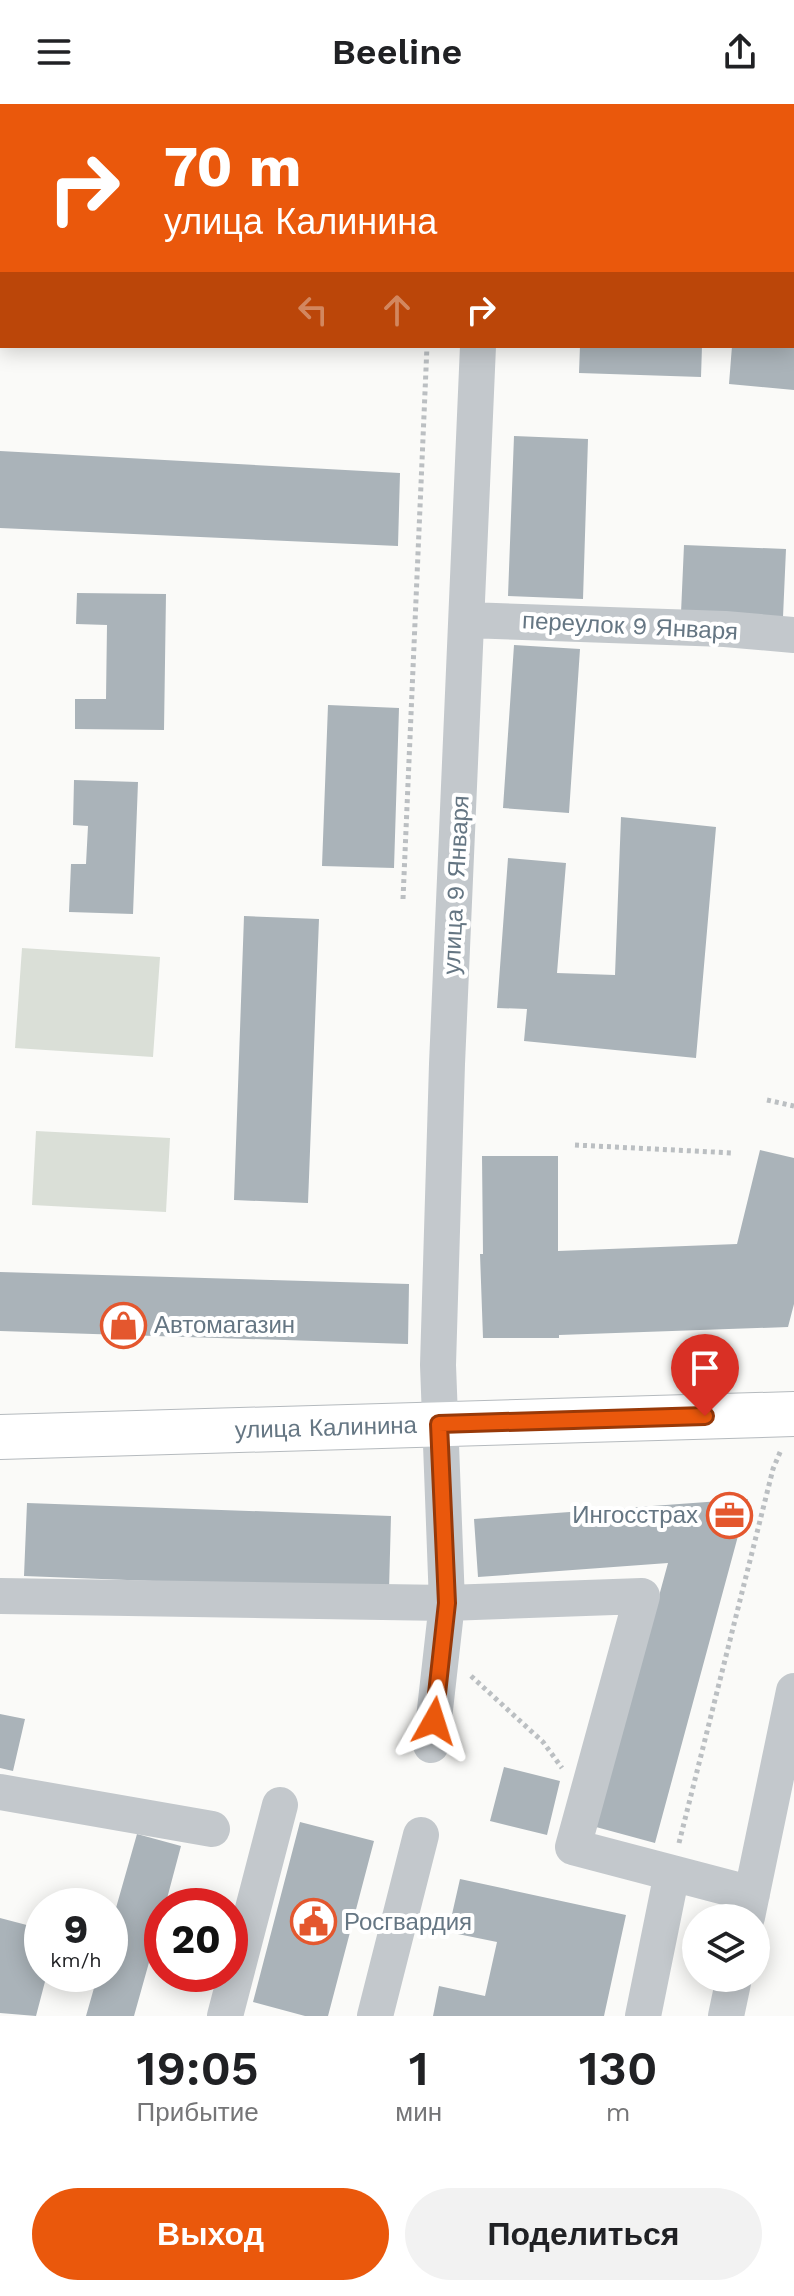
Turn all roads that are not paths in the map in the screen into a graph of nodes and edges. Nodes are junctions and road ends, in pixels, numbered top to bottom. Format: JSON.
{"nodes":[{"id":1,"x":478,"y":348,"type":"edge"},
{"id":2,"x":467,"y":620,"type":"junction"},
{"id":3,"x":794,"y":635,"type":"edge"},
{"id":4,"x":794,"y":1414,"type":"edge"},
{"id":5,"x":439,"y":1424,"type":"junction"},
{"id":6,"x":0,"y":1437,"type":"edge"},
{"id":7,"x":0,"y":1596,"type":"edge"},
{"id":8,"x":447,"y":1603,"type":"junction"},
{"id":9,"x":794,"y":1691,"type":"edge"},
{"id":10,"x":431,"y":1745,"type":"dead end"},
{"id":11,"x":787,"y":1765,"type":"edge"},
{"id":12,"x":0,"y":1792,"type":"edge"},
{"id":13,"x":280,"y":1805,"type":"dead end"},
{"id":14,"x":212,"y":1829,"type":"dead end"},
{"id":15,"x":421,"y":1835,"type":"dead end"},
{"id":16,"x":672,"y":1873,"type":"junction"},
{"id":17,"x":745,"y":1904,"type":"edge"},
{"id":18,"x":751,"y":1904,"type":"edge"},
{"id":19,"x":731,"y":1992,"type":"edge"},
{"id":20,"x":225,"y":2016,"type":"edge"},
{"id":21,"x":375,"y":2016,"type":"edge"},
{"id":22,"x":643,"y":2016,"type":"edge"},
{"id":23,"x":726,"y":2016,"type":"edge"}],
"edges":[{"from":1,"to":2,"type":"street","name":"улица 9 Января"},
{"from":2,"to":3,"type":"street","name":"переулок 9 Января"},
{"from":2,"to":5,"type":"street","name":"улица 9 Января"},
{"from":4,"to":5,"type":"main road","name":"улица Калинина"},
{"from":5,"to":6,"type":"main road","name":"улица Калинина"},
{"from":5,"to":8,"type":"street","name":"улица 9 Января"},
{"from":7,"to":8,"type":"street"},
{"from":8,"to":10,"type":"street","name":"улица 9 Января"},
{"from":8,"to":16,"type":"street"},
{"from":9,"to":11,"type":"street"},
{"from":11,"to":18,"type":"street"},
{"from":12,"to":14,"type":"street"},
{"from":13,"to":20,"type":"street"},
{"from":15,"to":21,"type":"street"},
{"from":16,"to":17,"type":"street"},
{"from":16,"to":22,"type":"street"},
{"from":19,"to":23,"type":"street"}]}
